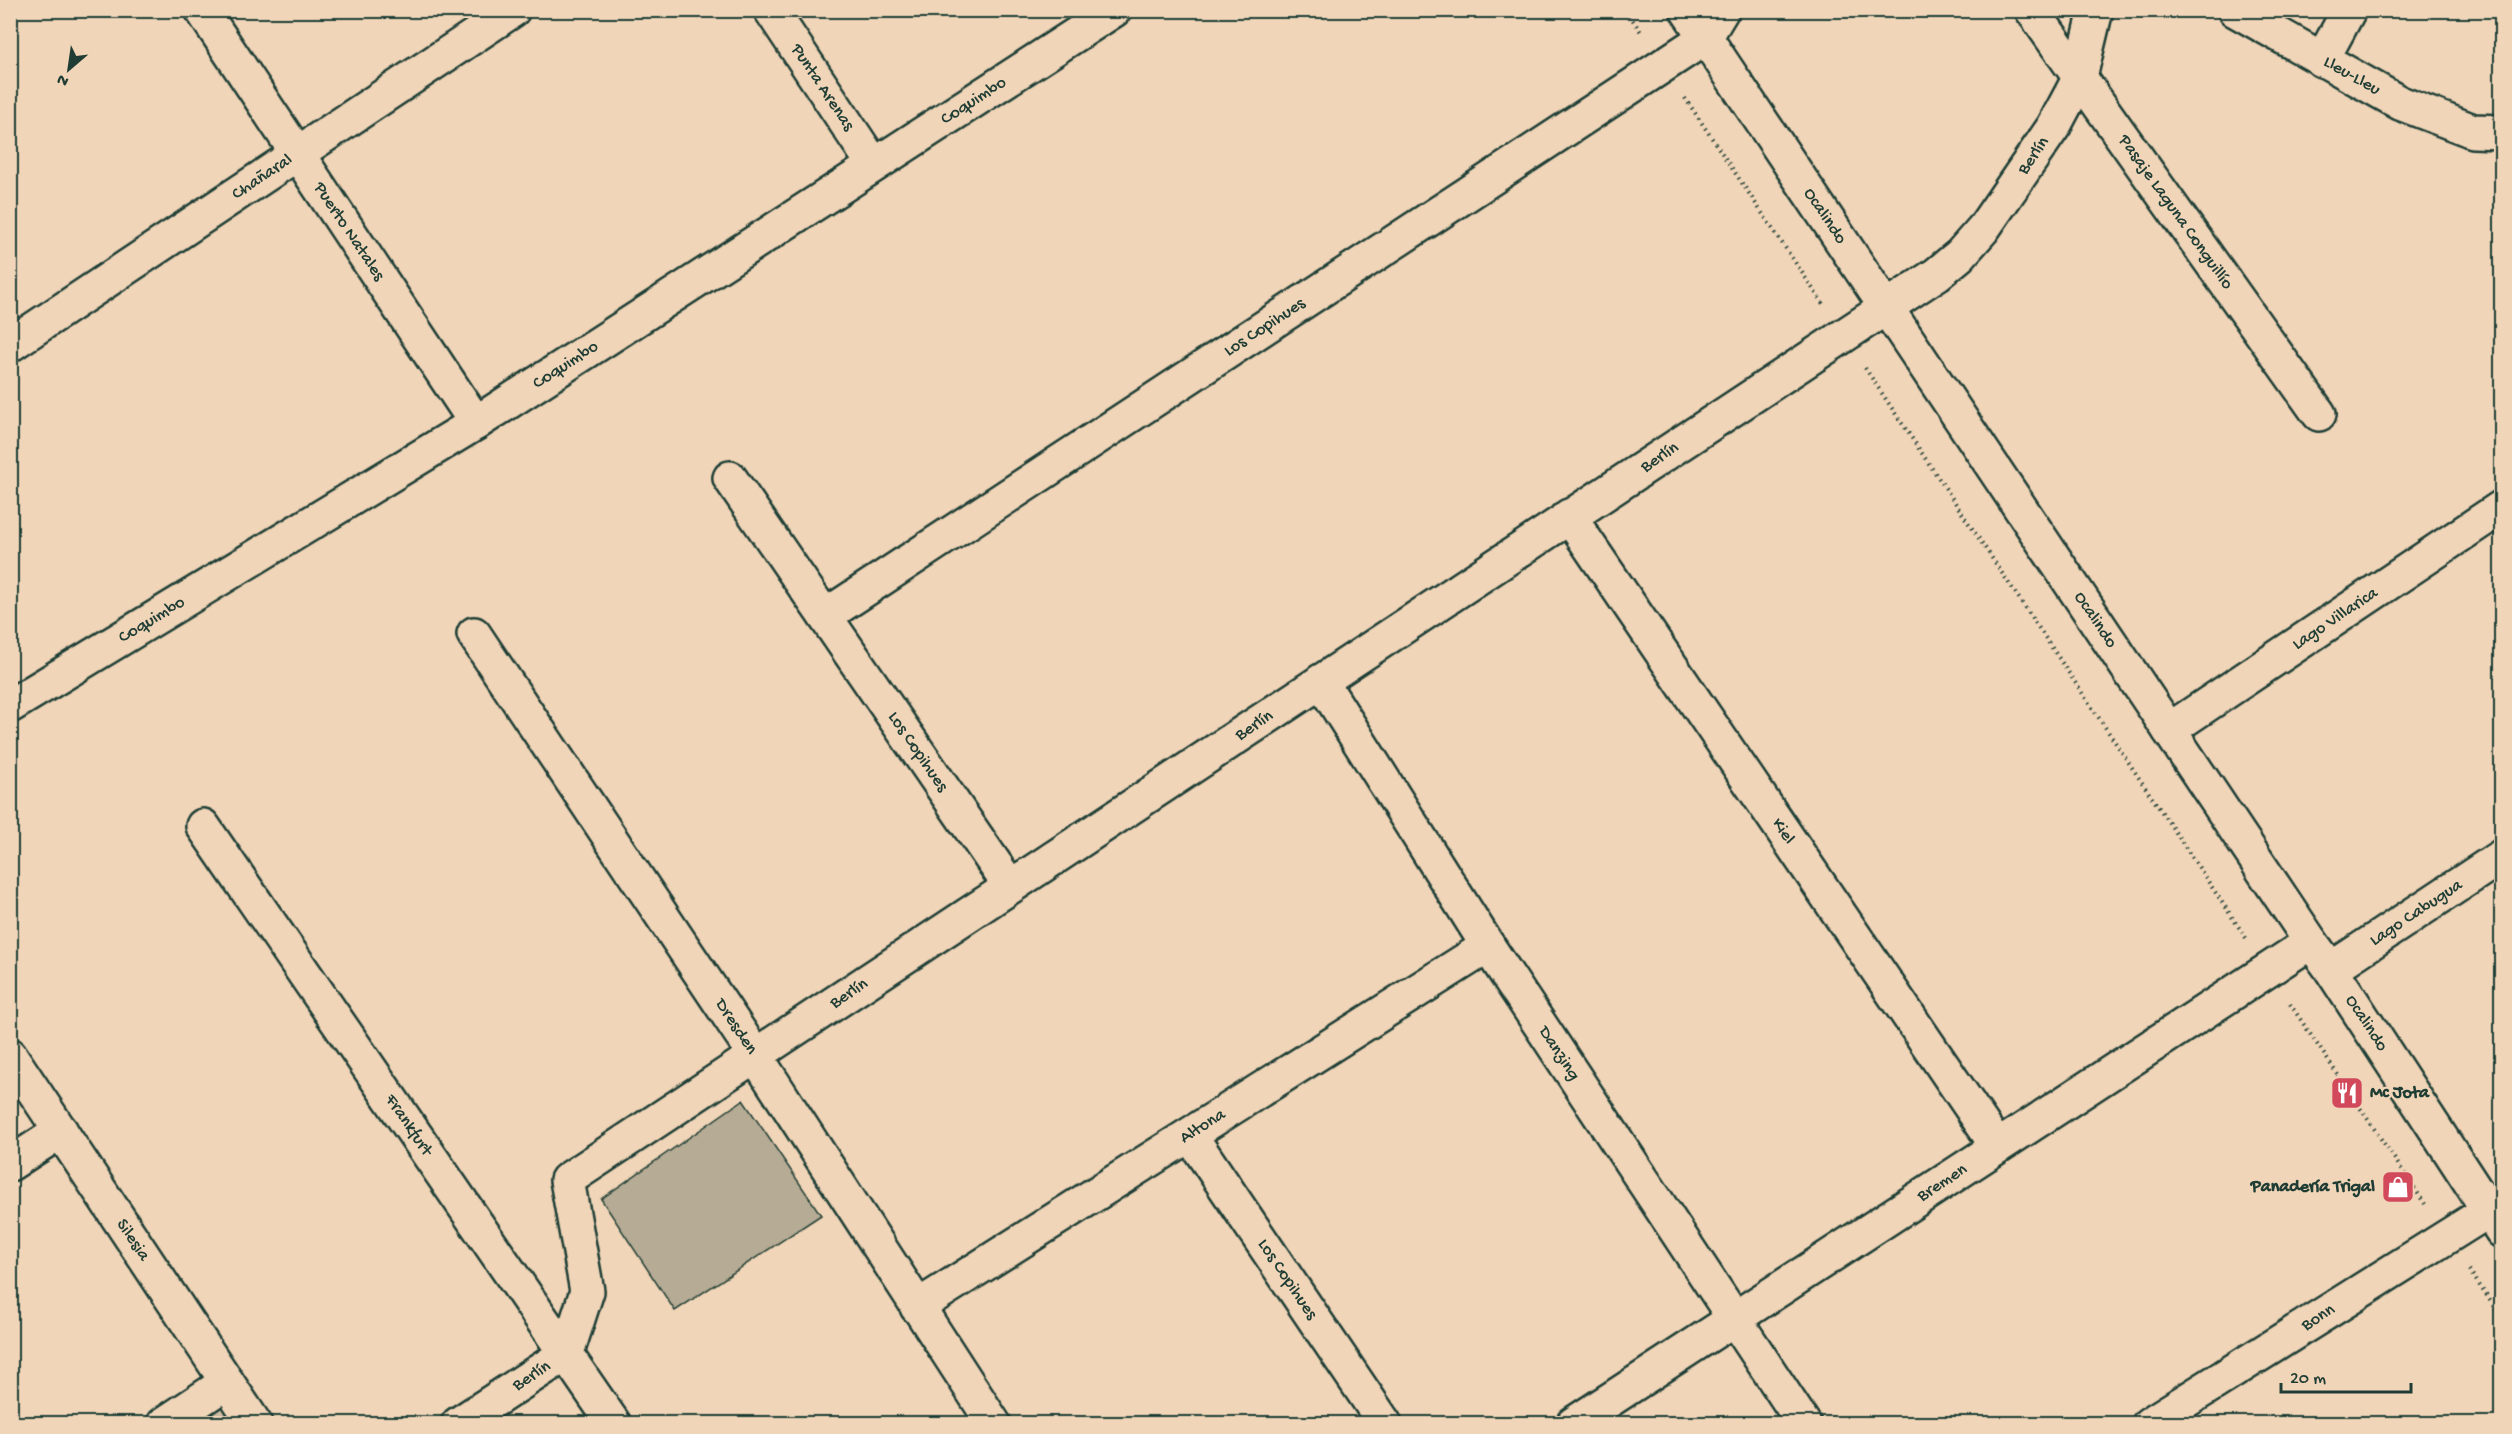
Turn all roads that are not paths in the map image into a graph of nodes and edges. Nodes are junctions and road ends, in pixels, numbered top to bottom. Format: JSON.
{"nodes":[{"id":1,"x":202,"y":10,"type":"edge"},
{"id":2,"x":513,"y":10,"type":"edge"},
{"id":3,"x":771,"y":10,"type":"edge"},
{"id":4,"x":1114,"y":10,"type":"edge"},
{"id":5,"x":1687,"y":10,"type":"edge"},
{"id":6,"x":1722,"y":10,"type":"edge"},
{"id":7,"x":2032,"y":10,"type":"edge"},
{"id":8,"x":2096,"y":10,"type":"edge"},
{"id":9,"x":2235,"y":10,"type":"edge"},
{"id":10,"x":2349,"y":10,"type":"edge"},
{"id":11,"x":1705,"y":38,"type":"junction"},
{"id":12,"x":2322,"y":60,"type":"junction"},
{"id":13,"x":2080,"y":77,"type":"junction"},
{"id":14,"x":2488,"y":131,"type":"edge"},
{"id":15,"x":297,"y":155,"type":"junction"},
{"id":16,"x":874,"y":165,"type":"junction"},
{"id":17,"x":1886,"y":307,"type":"junction"},
{"id":18,"x":10,"y":345,"type":"edge"},
{"id":19,"x":2319,"y":414,"type":"dead end"},
{"id":20,"x":476,"y":423,"type":"junction"},
{"id":21,"x":730,"y":478,"type":"dead end"},
{"id":22,"x":2502,"y":507,"type":"edge"},
{"id":23,"x":1569,"y":516,"type":"junction"},
{"id":24,"x":825,"y":616,"type":"junction"},
{"id":25,"x":474,"y":634,"type":"dead end"},
{"id":26,"x":1321,"y":681,"type":"junction"},
{"id":27,"x":10,"y":706,"type":"edge"},
{"id":28,"x":2169,"y":730,"type":"junction"},
{"id":29,"x":203,"y":826,"type":"dead end"},
{"id":30,"x":2502,"y":856,"type":"edge"},
{"id":31,"x":1010,"y":886,"type":"junction"},
{"id":32,"x":2311,"y":942,"type":"junction"},
{"id":33,"x":1488,"y":946,"type":"junction"},
{"id":34,"x":2331,"y":969,"type":"junction"},
{"id":35,"x":10,"y":1055,"type":"edge"},
{"id":36,"x":755,"y":1055,"type":"junction"},
{"id":37,"x":61,"y":1131,"type":"junction"},
{"id":38,"x":1190,"y":1135,"type":"junction"},
{"id":39,"x":1997,"y":1146,"type":"junction"},
{"id":40,"x":10,"y":1164,"type":"edge"},
{"id":41,"x":2495,"y":1221,"type":"edge"},
{"id":42,"x":917,"y":1307,"type":"junction"},
{"id":43,"x":1733,"y":1319,"type":"junction"},
{"id":44,"x":567,"y":1353,"type":"junction"},
{"id":45,"x":227,"y":1382,"type":"junction"},
{"id":46,"x":164,"y":1424,"type":"edge"},
{"id":47,"x":255,"y":1424,"type":"edge"},
{"id":48,"x":458,"y":1424,"type":"edge"},
{"id":49,"x":614,"y":1424,"type":"edge"},
{"id":50,"x":994,"y":1424,"type":"edge"},
{"id":51,"x":1385,"y":1424,"type":"edge"},
{"id":52,"x":1573,"y":1424,"type":"edge"},
{"id":53,"x":1804,"y":1424,"type":"edge"},
{"id":54,"x":2149,"y":1424,"type":"edge"}],
"edges":[{"from":1,"to":15,"type":"street","name":"Puerto Natales"},
{"from":2,"to":15,"type":"street","name":"Chañaral"},
{"from":3,"to":16,"type":"street","name":"Punta Arenas"},
{"from":4,"to":16,"type":"street","name":"Coquimbo"},
{"from":5,"to":11,"type":"street","name":"Ocalindo"},
{"from":6,"to":11,"type":"street"},
{"from":7,"to":13,"type":"street","name":"Pasaje Laguna Conguillío"},
{"from":8,"to":13,"type":"street","name":"Berlín"},
{"from":9,"to":12,"type":"street","name":"Lleu-Lleu"},
{"from":10,"to":12,"type":"street"},
{"from":11,"to":17,"type":"street","name":"Ocalindo"},
{"from":11,"to":24,"type":"street","name":"Los Copihues"},
{"from":12,"to":14,"type":"street","name":"Lleu-Lleu"},
{"from":13,"to":17,"type":"street","name":"Berlín"},
{"from":13,"to":19,"type":"street","name":"Pasaje Laguna Conguillío"},
{"from":15,"to":18,"type":"street","name":"Chañaral"},
{"from":15,"to":20,"type":"street","name":"Puerto Natales"},
{"from":16,"to":20,"type":"street","name":"Coquimbo"},
{"from":17,"to":23,"type":"street","name":"Berlín"},
{"from":17,"to":28,"type":"street","name":"Ocalindo"},
{"from":20,"to":27,"type":"street","name":"Coquimbo"},
{"from":21,"to":24,"type":"street","name":"Los Copihues"},
{"from":22,"to":28,"type":"street","name":"Lago Villarica"},
{"from":23,"to":26,"type":"street","name":"Berlín"},
{"from":23,"to":39,"type":"street","name":"Kiel"},
{"from":24,"to":31,"type":"street","name":"Los Copihues"},
{"from":25,"to":36,"type":"street","name":"Dresden"},
{"from":26,"to":31,"type":"street","name":"Berlín"},
{"from":26,"to":33,"type":"street","name":"Danzing"},
{"from":28,"to":32,"type":"street","name":"Ocalindo"},
{"from":29,"to":44,"type":"street","name":"Frankfurt"},
{"from":30,"to":34,"type":"street","name":"Lago Cabugua"},
{"from":31,"to":36,"type":"street","name":"Berlín"},
{"from":32,"to":34,"type":"street","name":"Ocalindo"},
{"from":32,"to":39,"type":"street","name":"Bremen"},
{"from":33,"to":38,"type":"street","name":"Altona"},
{"from":33,"to":43,"type":"street","name":"Danzing"},
{"from":34,"to":41,"type":"street","name":"Ocalindo"},
{"from":35,"to":37,"type":"street","name":"Silesia"},
{"from":36,"to":42,"type":"street","name":"Dresden"},
{"from":36,"to":44,"type":"street","name":"Berlín"},
{"from":37,"to":40,"type":"street"},
{"from":37,"to":45,"type":"street","name":"Silesia"},
{"from":38,"to":42,"type":"street","name":"Altona"},
{"from":38,"to":51,"type":"street","name":"Los Copihues"},
{"from":39,"to":43,"type":"street","name":"Bremen"},
{"from":41,"to":54,"type":"street","name":"Bonn"},
{"from":42,"to":50,"type":"street","name":"Dresden"},
{"from":43,"to":52,"type":"street","name":"Bremen"},
{"from":43,"to":53,"type":"street","name":"Danzing"},
{"from":44,"to":48,"type":"street","name":"Berlín"},
{"from":44,"to":49,"type":"street","name":"Frankfurt"},
{"from":45,"to":46,"type":"street"},
{"from":45,"to":47,"type":"street","name":"Silesia"}]}
